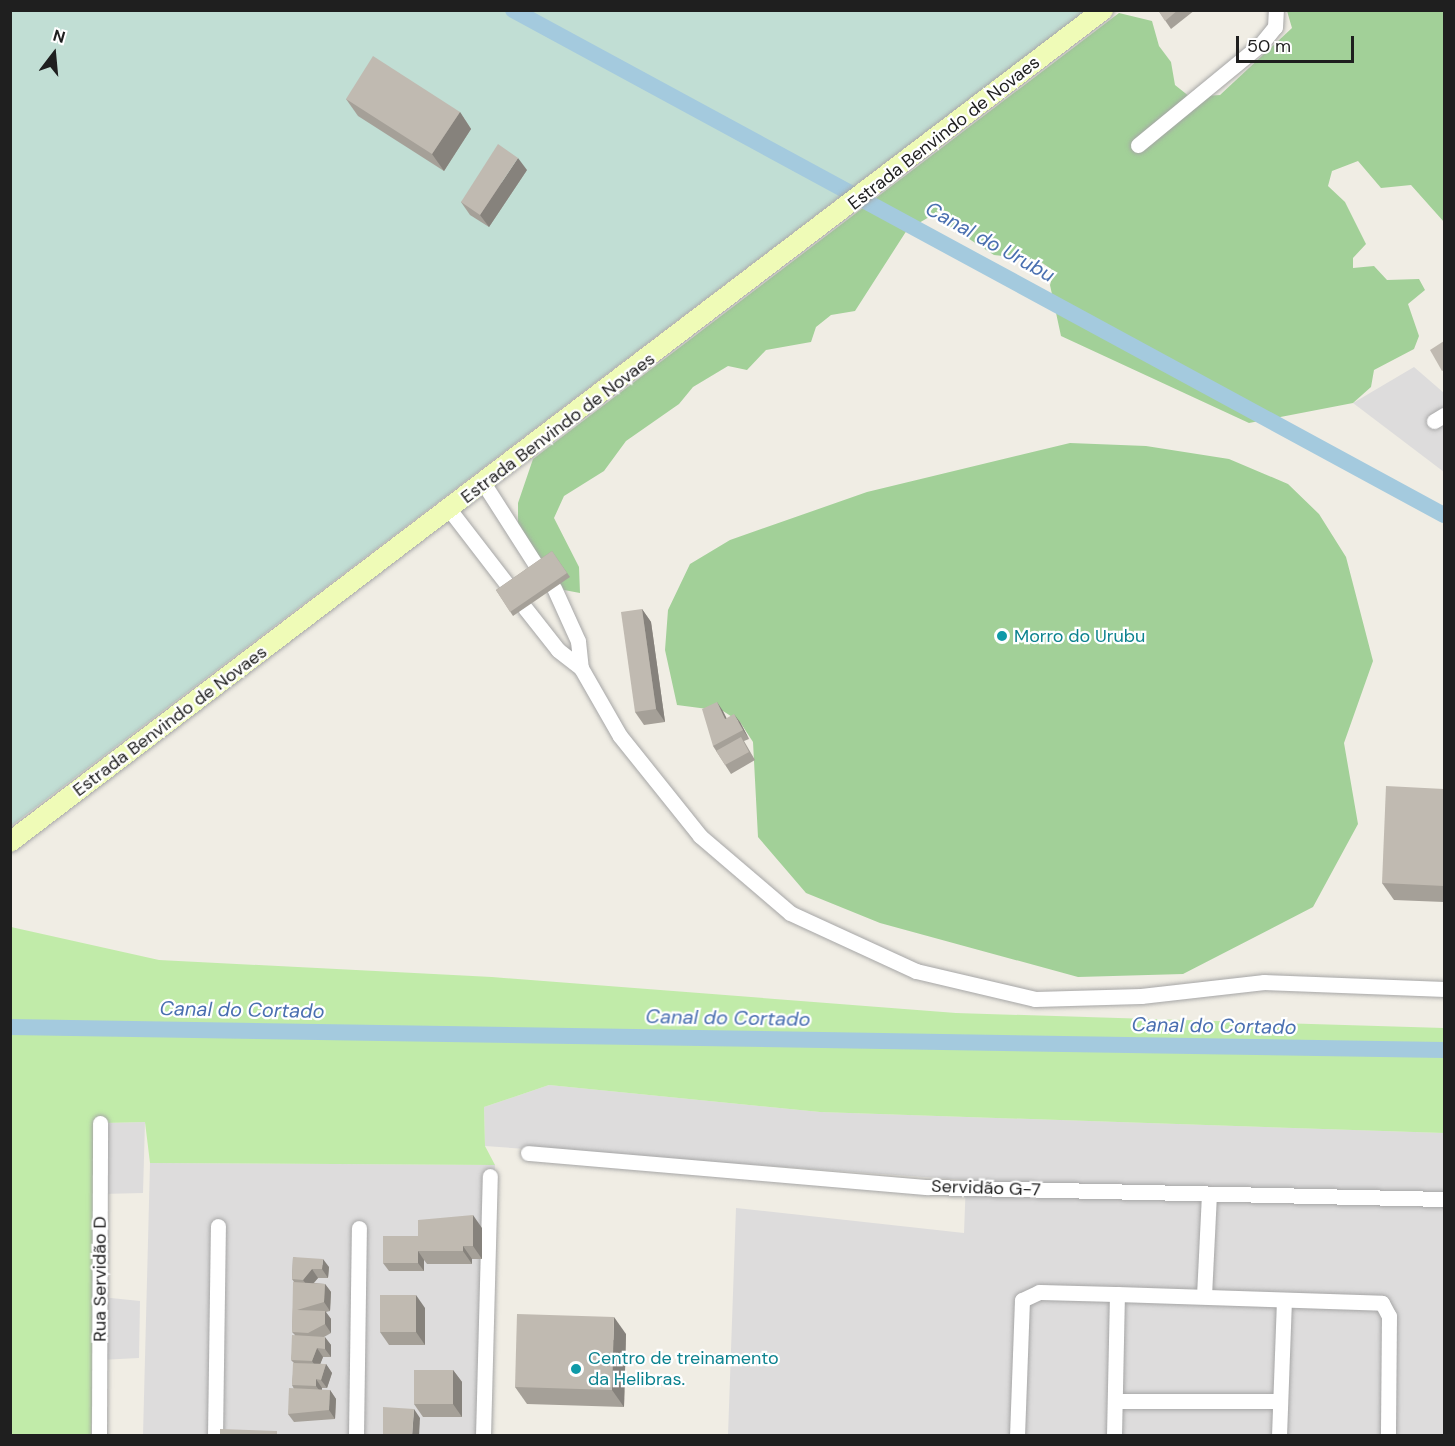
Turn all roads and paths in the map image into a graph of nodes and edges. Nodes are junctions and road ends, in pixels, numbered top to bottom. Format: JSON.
{"nodes":[{"id":1,"x":1103,"y":10,"type":"edge"},
{"id":2,"x":1276,"y":10,"type":"edge"},
{"id":3,"x":1138,"y":145,"type":"dead end"},
{"id":4,"x":484,"y":484,"type":"junction"},
{"id":5,"x":450,"y":509,"type":"junction"},
{"id":6,"x":537,"y":567,"type":"edge"},
{"id":7,"x":509,"y":587,"type":"edge"},
{"id":8,"x":554,"y":588,"type":"edge"},
{"id":9,"x":525,"y":608,"type":"edge"},
{"id":10,"x":581,"y":668,"type":"junction"},
{"id":11,"x":10,"y":842,"type":"edge"},
{"id":12,"x":1444,"y":989,"type":"edge"},
{"id":13,"x":100,"y":1123,"type":"dead end"},
{"id":14,"x":528,"y":1153,"type":"dead end"},
{"id":15,"x":490,"y":1176,"type":"dead end"},
{"id":16,"x":1209,"y":1195,"type":"junction"},
{"id":17,"x":1444,"y":1199,"type":"edge"},
{"id":18,"x":218,"y":1226,"type":"dead end"},
{"id":19,"x":359,"y":1228,"type":"dead end"},
{"id":20,"x":1117,"y":1294,"type":"junction"},
{"id":21,"x":1204,"y":1296,"type":"junction"},
{"id":22,"x":1284,"y":1300,"type":"junction"},
{"id":23,"x":1115,"y":1401,"type":"junction"},
{"id":24,"x":1279,"y":1401,"type":"junction"},
{"id":25,"x":99,"y":1436,"type":"edge"},
{"id":26,"x":215,"y":1436,"type":"edge"},
{"id":27,"x":356,"y":1436,"type":"edge"},
{"id":28,"x":483,"y":1436,"type":"edge"},
{"id":29,"x":1017,"y":1436,"type":"edge"},
{"id":30,"x":1114,"y":1436,"type":"edge"},
{"id":31,"x":1279,"y":1436,"type":"edge"},
{"id":32,"x":1388,"y":1436,"type":"edge"}],
"edges":[{"from":1,"to":4,"type":"street","name":"Estrada Benvindo de Novaes"},
{"from":2,"to":3,"type":"street"},
{"from":4,"to":5,"type":"street","name":"Estrada Benvindo de Novaes"},
{"from":4,"to":6,"type":"street"},
{"from":5,"to":7,"type":"street"},
{"from":5,"to":11,"type":"street","name":"Estrada Benvindo de Novaes"},
{"from":8,"to":10,"type":"street"},
{"from":9,"to":10,"type":"street"},
{"from":10,"to":12,"type":"street"},
{"from":13,"to":25,"type":"street","name":"Rua Servidão D"},
{"from":14,"to":16,"type":"street","name":"Servidão G-7"},
{"from":15,"to":28,"type":"street"},
{"from":16,"to":17,"type":"street","name":"Servidão G-7"},
{"from":16,"to":21,"type":"street"},
{"from":18,"to":26,"type":"street"},
{"from":19,"to":27,"type":"street"},
{"from":20,"to":21,"type":"street"},
{"from":20,"to":23,"type":"street"},
{"from":20,"to":29,"type":"street"},
{"from":21,"to":22,"type":"street"},
{"from":22,"to":24,"type":"street"},
{"from":22,"to":32,"type":"street"},
{"from":23,"to":24,"type":"street"},
{"from":23,"to":30,"type":"street"},
{"from":24,"to":31,"type":"street"}]}
